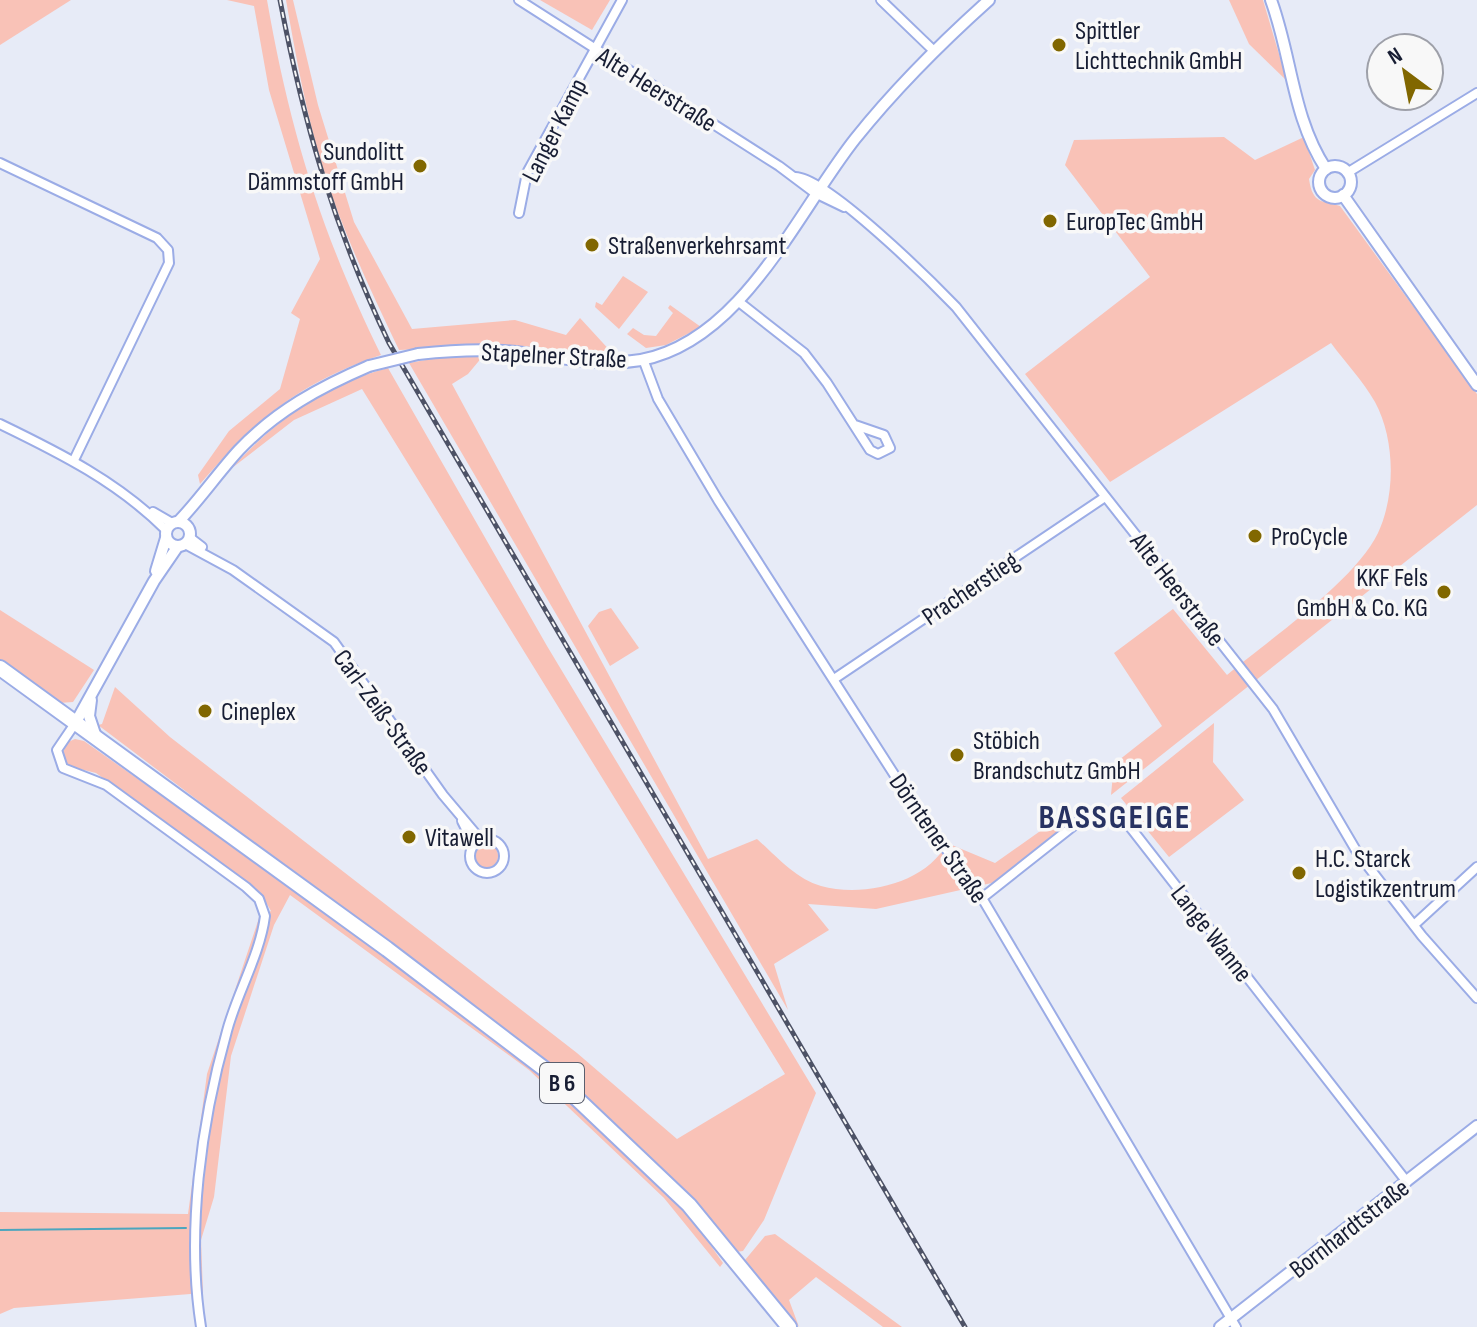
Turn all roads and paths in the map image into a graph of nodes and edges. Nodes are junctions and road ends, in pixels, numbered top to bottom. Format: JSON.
{"nodes":[{"id":1,"x":519,"y":0,"type":"edge"},
{"id":2,"x":622,"y":0,"type":"edge"},
{"id":3,"x":881,"y":0,"type":"edge"},
{"id":4,"x":989,"y":0,"type":"edge"},
{"id":5,"x":1271,"y":0,"type":"edge"},
{"id":6,"x":596,"y":51,"type":"junction"},
{"id":7,"x":934,"y":51,"type":"junction"},
{"id":8,"x":1477,"y":93,"type":"edge"},
{"id":9,"x":0,"y":163,"type":"edge"},
{"id":10,"x":1326,"y":169,"type":"junction"},
{"id":11,"x":1347,"y":173,"type":"junction"},
{"id":12,"x":817,"y":190,"type":"junction"},
{"id":13,"x":1343,"y":195,"type":"junction"},
{"id":14,"x":519,"y":213,"type":"dead end"},
{"id":15,"x":739,"y":302,"type":"junction"},
{"id":16,"x":643,"y":359,"type":"junction"},
{"id":17,"x":1477,"y":385,"type":"edge"},
{"id":18,"x":0,"y":424,"type":"edge"},
{"id":19,"x":855,"y":425,"type":"dead end"},
{"id":20,"x":74,"y":460,"type":"junction"},
{"id":21,"x":1105,"y":497,"type":"junction"},
{"id":22,"x":178,"y":533,"type":"junction"},
{"id":23,"x":0,"y":668,"type":"edge"},
{"id":24,"x":834,"y":679,"type":"junction"},
{"id":25,"x":93,"y":695,"type":"junction"},
{"id":26,"x":88,"y":707,"type":"junction"},
{"id":27,"x":76,"y":722,"type":"junction"},
{"id":28,"x":101,"y":740,"type":"junction"},
{"id":29,"x":478,"y":843,"type":"dead end"},
{"id":30,"x":1477,"y":867,"type":"edge"},
{"id":31,"x":982,"y":898,"type":"junction"},
{"id":32,"x":1414,"y":925,"type":"junction"},
{"id":33,"x":1477,"y":998,"type":"edge"},
{"id":34,"x":1477,"y":1126,"type":"edge"},
{"id":35,"x":1407,"y":1182,"type":"junction"},
{"id":36,"x":1233,"y":1323,"type":"edge"},
{"id":37,"x":201,"y":1327,"type":"edge"},
{"id":38,"x":789,"y":1327,"type":"edge"},
{"id":39,"x":1220,"y":1327,"type":"edge"}],
"edges":[{"from":1,"to":6,"type":"street","name":"Alte Heerstraße"},
{"from":2,"to":6,"type":"street","name":"Langer Kamp"},
{"from":3,"to":7,"type":"street"},
{"from":4,"to":7,"type":"street","name":"Stapelner Straße"},
{"from":5,"to":10,"type":"street"},
{"from":6,"to":12,"type":"street","name":"Alte Heerstraße"},
{"from":6,"to":14,"type":"street","name":"Langer Kamp"},
{"from":7,"to":12,"type":"street","name":"Stapelner Straße"},
{"from":8,"to":11,"type":"street"},
{"from":9,"to":20,"type":"street"},
{"from":10,"to":11,"type":"street"},
{"from":10,"to":13,"type":"street"},
{"from":11,"to":13,"type":"street"},
{"from":12,"to":15,"type":"street","name":"Stapelner Straße"},
{"from":12,"to":21,"type":"street","name":"Alte Heerstraße"},
{"from":13,"to":17,"type":"street"},
{"from":15,"to":16,"type":"street","name":"Stapelner Straße"},
{"from":15,"to":19,"type":"street"},
{"from":16,"to":22,"type":"street","name":"Stapelner Straße","bridge":true},
{"from":16,"to":24,"type":"street","name":"Dörntener Straße"},
{"from":18,"to":20,"type":"street","name":"Carl-Zeiß-Straße"},
{"from":20,"to":22,"type":"street","name":"Carl-Zeiß-Straße"},
{"from":21,"to":24,"type":"street","name":"Pracherstieg"},
{"from":21,"to":32,"type":"street","name":"Alte Heerstraße"},
{"from":22,"to":25,"type":"street","name":"Stapelner Straße"},
{"from":22,"to":29,"type":"street","name":"Carl-Zeiß-Straße"},
{"from":23,"to":27,"type":"main road","number":"B 6"},
{"from":24,"to":31,"type":"street","name":"Dörntener Straße"},
{"from":25,"to":26,"type":"street"},
{"from":25,"to":27,"type":"street","name":"Stapelner Straße"},
{"from":26,"to":27,"type":"street"},
{"from":26,"to":28,"type":"street"},
{"from":27,"to":28,"type":"main road","number":"B 6"},
{"from":27,"to":37,"type":"street"},
{"from":28,"to":38,"type":"main road","number":"B 6"},
{"from":30,"to":32,"type":"street"},
{"from":31,"to":35,"type":"street","name":"Lange Wanne"},
{"from":31,"to":36,"type":"street","name":"Dörntener Straße"},
{"from":32,"to":33,"type":"street","name":"Alte Heerstraße"},
{"from":34,"to":35,"type":"street","name":"Bornhardtstraße"},
{"from":35,"to":36,"type":"street","name":"Bornhardtstraße"},
{"from":36,"to":39,"type":"street","name":"Bornhardtstraße"}]}
